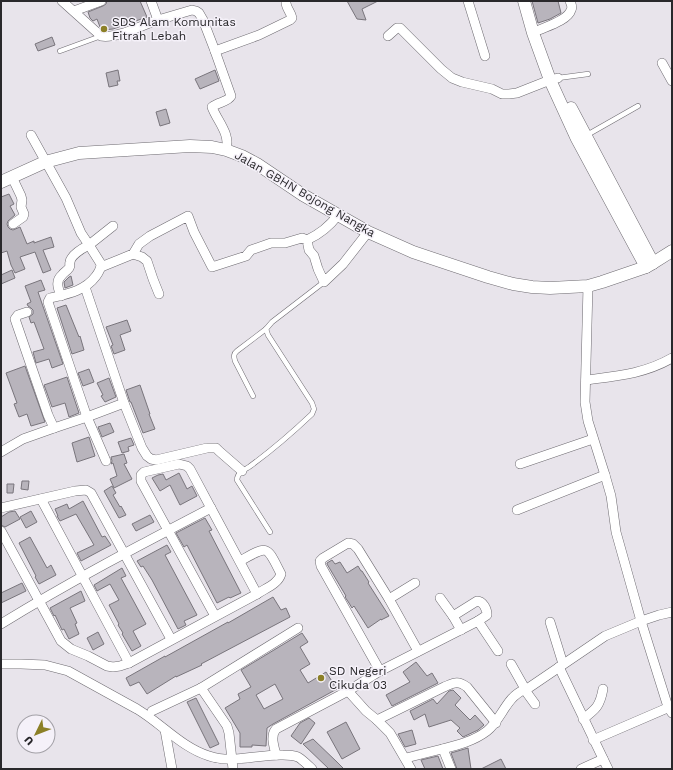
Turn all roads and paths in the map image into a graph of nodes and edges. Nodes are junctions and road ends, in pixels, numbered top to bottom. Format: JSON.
{"nodes":[{"id":1,"x":62,"y":1,"type":"edge"},
{"id":2,"x":100,"y":1,"type":"edge"},
{"id":3,"x":151,"y":1,"type":"edge"},
{"id":4,"x":286,"y":1,"type":"edge"},
{"id":5,"x":468,"y":1,"type":"edge"},
{"id":6,"x":524,"y":1,"type":"edge"},
{"id":7,"x":530,"y":1,"type":"edge"},
{"id":8,"x":570,"y":1,"type":"edge"},
{"id":9,"x":74,"y":11,"type":"junction"},
{"id":10,"x":158,"y":20,"type":"junction"},
{"id":11,"x":539,"y":30,"type":"junction"},
{"id":12,"x":101,"y":36,"type":"junction"},
{"id":13,"x":388,"y":36,"type":"dead end"},
{"id":14,"x":60,"y":51,"type":"dead end"},
{"id":15,"x":215,"y":51,"type":"junction"},
{"id":16,"x":485,"y":56,"type":"dead end"},
{"id":17,"x":662,"y":63,"type":"dead end"},
{"id":18,"x":588,"y":74,"type":"dead end"},
{"id":19,"x":554,"y":79,"type":"junction"},
{"id":20,"x":672,"y":80,"type":"edge"},
{"id":21,"x":638,"y":106,"type":"dead end"},
{"id":22,"x":31,"y":135,"type":"dead end"},
{"id":23,"x":585,"y":136,"type":"junction"},
{"id":24,"x":226,"y":150,"type":"junction"},
{"id":25,"x":45,"y":162,"type":"junction"},
{"id":26,"x":12,"y":177,"type":"junction"},
{"id":27,"x":1,"y":182,"type":"edge"},
{"id":28,"x":338,"y":215,"type":"junction"},
{"id":29,"x":13,"y":224,"type":"dead end"},
{"id":30,"x":113,"y":226,"type":"dead end"},
{"id":31,"x":368,"y":232,"type":"junction"},
{"id":32,"x":307,"y":240,"type":"junction"},
{"id":33,"x":89,"y":245,"type":"junction"},
{"id":34,"x":672,"y":251,"type":"edge"},
{"id":35,"x":133,"y":254,"type":"junction"},
{"id":36,"x":650,"y":265,"type":"junction"},
{"id":37,"x":101,"y":267,"type":"junction"},
{"id":38,"x":324,"y":282,"type":"junction"},
{"id":39,"x":588,"y":286,"type":"junction"},
{"id":40,"x":85,"y":287,"type":"junction"},
{"id":41,"x":159,"y":294,"type":"dead end"},
{"id":42,"x":61,"y":296,"type":"junction"},
{"id":43,"x":27,"y":312,"type":"dead end"},
{"id":44,"x":266,"y":329,"type":"junction"},
{"id":45,"x":672,"y":358,"type":"edge"},
{"id":46,"x":586,"y":380,"type":"junction"},
{"id":47,"x":253,"y":396,"type":"dead end"},
{"id":48,"x":124,"y":403,"type":"junction"},
{"id":49,"x":87,"y":417,"type":"junction"},
{"id":50,"x":54,"y":428,"type":"junction"},
{"id":51,"x":593,"y":439,"type":"junction"},
{"id":52,"x":1,"y":452,"type":"edge"},
{"id":53,"x":106,"y":461,"type":"dead end"},
{"id":54,"x":520,"y":464,"type":"dead end"},
{"id":55,"x":242,"y":471,"type":"junction"},
{"id":56,"x":605,"y":475,"type":"junction"},
{"id":57,"x":41,"y":499,"type":"junction"},
{"id":58,"x":1,"y":508,"type":"edge"},
{"id":59,"x":211,"y":508,"type":"junction"},
{"id":60,"x":517,"y":510,"type":"dead end"},
{"id":61,"x":168,"y":530,"type":"junction"},
{"id":62,"x":1,"y":531,"type":"edge"},
{"id":63,"x":270,"y":532,"type":"dead end"},
{"id":64,"x":125,"y":553,"type":"junction"},
{"id":65,"x":240,"y":561,"type":"junction"},
{"id":66,"x":83,"y":577,"type":"junction"},
{"id":67,"x":415,"y":583,"type":"dead end"},
{"id":68,"x":257,"y":594,"type":"junction"},
{"id":69,"x":440,"y":598,"type":"dead end"},
{"id":70,"x":389,"y":599,"type":"junction"},
{"id":71,"x":39,"y":601,"type":"junction"},
{"id":72,"x":672,"y":612,"type":"edge"},
{"id":73,"x":215,"y":616,"type":"junction"},
{"id":74,"x":454,"y":616,"type":"junction"},
{"id":75,"x":478,"y":621,"type":"junction"},
{"id":76,"x":641,"y":621,"type":"junction"},
{"id":77,"x":550,"y":622,"type":"dead end"},
{"id":78,"x":1,"y":624,"type":"edge"},
{"id":79,"x":298,"y":628,"type":"dead end"},
{"id":80,"x":461,"y":630,"type":"junction"},
{"id":81,"x":172,"y":639,"type":"junction"},
{"id":82,"x":418,"y":651,"type":"junction"},
{"id":83,"x":498,"y":651,"type":"dead end"},
{"id":84,"x":130,"y":663,"type":"junction"},
{"id":85,"x":1,"y":664,"type":"edge"},
{"id":86,"x":511,"y":664,"type":"dead end"},
{"id":87,"x":561,"y":666,"type":"junction"},
{"id":88,"x":380,"y":671,"type":"junction"},
{"id":89,"x":201,"y":688,"type":"junction"},
{"id":90,"x":603,"y":689,"type":"dead end"},
{"id":91,"x":348,"y":691,"type":"junction"},
{"id":92,"x":525,"y":691,"type":"junction"},
{"id":93,"x":535,"y":704,"type":"dead end"},
{"id":94,"x":671,"y":709,"type":"edge"},
{"id":95,"x":152,"y":711,"type":"dead end"},
{"id":96,"x":583,"y":719,"type":"junction"},
{"id":97,"x":378,"y":720,"type":"junction"},
{"id":98,"x":496,"y":723,"type":"junction"},
{"id":99,"x":165,"y":730,"type":"junction"},
{"id":100,"x":593,"y":740,"type":"junction"},
{"id":101,"x":443,"y":749,"type":"junction"},
{"id":102,"x":276,"y":755,"type":"junction"},
{"id":103,"x":406,"y":758,"type":"junction"},
{"id":104,"x":232,"y":759,"type":"junction"},
{"id":105,"x":603,"y":759,"type":"junction"},
{"id":106,"x":172,"y":769,"type":"edge"},
{"id":107,"x":233,"y":769,"type":"edge"},
{"id":108,"x":312,"y":769,"type":"edge"},
{"id":109,"x":412,"y":769,"type":"edge"},
{"id":110,"x":451,"y":769,"type":"edge"},
{"id":111,"x":580,"y":769,"type":"edge"},
{"id":112,"x":608,"y":769,"type":"edge"}],
"edges":[{"from":1,"to":9,"type":"street"},
{"from":2,"to":9,"type":"street"},
{"from":3,"to":10,"type":"street"},
{"from":4,"to":15,"type":"street"},
{"from":5,"to":16,"type":"street"},
{"from":6,"to":19,"type":"street"},
{"from":7,"to":11,"type":"street"},
{"from":8,"to":11,"type":"street"},
{"from":9,"to":12,"type":"street"},
{"from":10,"to":12,"type":"street"},
{"from":10,"to":15,"type":"street"},
{"from":11,"to":19,"type":"street"},
{"from":12,"to":14,"type":"lane"},
{"from":13,"to":19,"type":"street"},
{"from":15,"to":24,"type":"street"},
{"from":17,"to":20,"type":"street"},
{"from":18,"to":19,"type":"lane"},
{"from":19,"to":23,"type":"street"},
{"from":19,"to":36,"type":"street"},
{"from":21,"to":23,"type":"lane"},
{"from":22,"to":25,"type":"street"},
{"from":23,"to":36,"type":"street"},
{"from":24,"to":25,"type":"street","name":"Jalan GBHN Bojong Nangka"},
{"from":24,"to":28,"type":"street","name":"Jalan GBHN Bojong Nangka"},
{"from":25,"to":26,"type":"street","name":"Jalan GBHN Bojong Nangka"},
{"from":25,"to":33,"type":"street"},
{"from":26,"to":27,"type":"street","name":"Jalan GBHN Bojong Nangka"},
{"from":26,"to":29,"type":"street"},
{"from":28,"to":31,"type":"street","name":"Jalan GBHN Bojong Nangka"},
{"from":28,"to":32,"type":"street"},
{"from":30,"to":33,"type":"street"},
{"from":31,"to":38,"type":"street"},
{"from":31,"to":39,"type":"street","name":"Jalan GBHN Bojong Nangka"},
{"from":32,"to":35,"type":"street"},
{"from":32,"to":38,"type":"street"},
{"from":33,"to":37,"type":"street"},
{"from":33,"to":42,"type":"street"},
{"from":34,"to":36,"type":"street","name":"Jalan GBHN Bojong Nangka"},
{"from":35,"to":37,"type":"street"},
{"from":35,"to":41,"type":"street"},
{"from":36,"to":39,"type":"street","name":"Jalan GBHN Bojong Nangka"},
{"from":37,"to":40,"type":"street"},
{"from":38,"to":44,"type":"lane"},
{"from":39,"to":46,"type":"street"},
{"from":40,"to":42,"type":"street"},
{"from":40,"to":48,"type":"street"},
{"from":42,"to":49,"type":"street"},
{"from":43,"to":50,"type":"street"},
{"from":44,"to":47,"type":"lane"},
{"from":44,"to":55,"type":"lane"},
{"from":45,"to":46,"type":"street"},
{"from":46,"to":51,"type":"street"},
{"from":48,"to":49,"type":"street"},
{"from":48,"to":55,"type":"street"},
{"from":49,"to":50,"type":"street"},
{"from":49,"to":53,"type":"street"},
{"from":50,"to":52,"type":"street"},
{"from":51,"to":54,"type":"street"},
{"from":51,"to":56,"type":"street"},
{"from":55,"to":63,"type":"lane"},
{"from":56,"to":60,"type":"street"},
{"from":56,"to":76,"type":"street"},
{"from":57,"to":58,"type":"street"},
{"from":57,"to":64,"type":"street"},
{"from":57,"to":66,"type":"street"},
{"from":59,"to":61,"type":"street"},
{"from":59,"to":61,"type":"street"},
{"from":59,"to":65,"type":"street"},
{"from":61,"to":64,"type":"street"},
{"from":61,"to":73,"type":"street"},
{"from":62,"to":71,"type":"street"},
{"from":64,"to":66,"type":"street"},
{"from":64,"to":81,"type":"street"},
{"from":65,"to":68,"type":"street"},
{"from":65,"to":68,"type":"street"},
{"from":66,"to":71,"type":"street"},
{"from":66,"to":84,"type":"street"},
{"from":67,"to":70,"type":"street"},
{"from":68,"to":73,"type":"street"},
{"from":69,"to":74,"type":"street"},
{"from":70,"to":82,"type":"street"},
{"from":70,"to":88,"type":"street"},
{"from":71,"to":78,"type":"street"},
{"from":71,"to":84,"type":"street"},
{"from":72,"to":76,"type":"street"},
{"from":73,"to":81,"type":"street"},
{"from":74,"to":75,"type":"street"},
{"from":74,"to":80,"type":"street"},
{"from":75,"to":80,"type":"street"},
{"from":75,"to":83,"type":"street"},
{"from":76,"to":87,"type":"street"},
{"from":76,"to":94,"type":"street"},
{"from":77,"to":87,"type":"street"},
{"from":79,"to":89,"type":"street"},
{"from":80,"to":82,"type":"street"},
{"from":81,"to":84,"type":"street"},
{"from":82,"to":88,"type":"street"},
{"from":85,"to":99,"type":"street"},
{"from":86,"to":92,"type":"street"},
{"from":87,"to":92,"type":"street"},
{"from":87,"to":96,"type":"street"},
{"from":88,"to":91,"type":"street"},
{"from":89,"to":95,"type":"street"},
{"from":89,"to":104,"type":"street"},
{"from":90,"to":96,"type":"street"},
{"from":91,"to":97,"type":"street"},
{"from":91,"to":102,"type":"street"},
{"from":92,"to":93,"type":"street"},
{"from":92,"to":98,"type":"street"},
{"from":94,"to":100,"type":"street"},
{"from":96,"to":100,"type":"street"},
{"from":97,"to":98,"type":"street"},
{"from":97,"to":103,"type":"street"},
{"from":98,"to":101,"type":"street"},
{"from":99,"to":104,"type":"street"},
{"from":99,"to":106,"type":"street"},
{"from":100,"to":105,"type":"street"},
{"from":101,"to":103,"type":"street"},
{"from":101,"to":110,"type":"street"},
{"from":102,"to":104,"type":"street"},
{"from":102,"to":108,"type":"street"},
{"from":103,"to":109,"type":"street"},
{"from":104,"to":107,"type":"street"},
{"from":105,"to":111,"type":"street"},
{"from":105,"to":112,"type":"street"}]}
